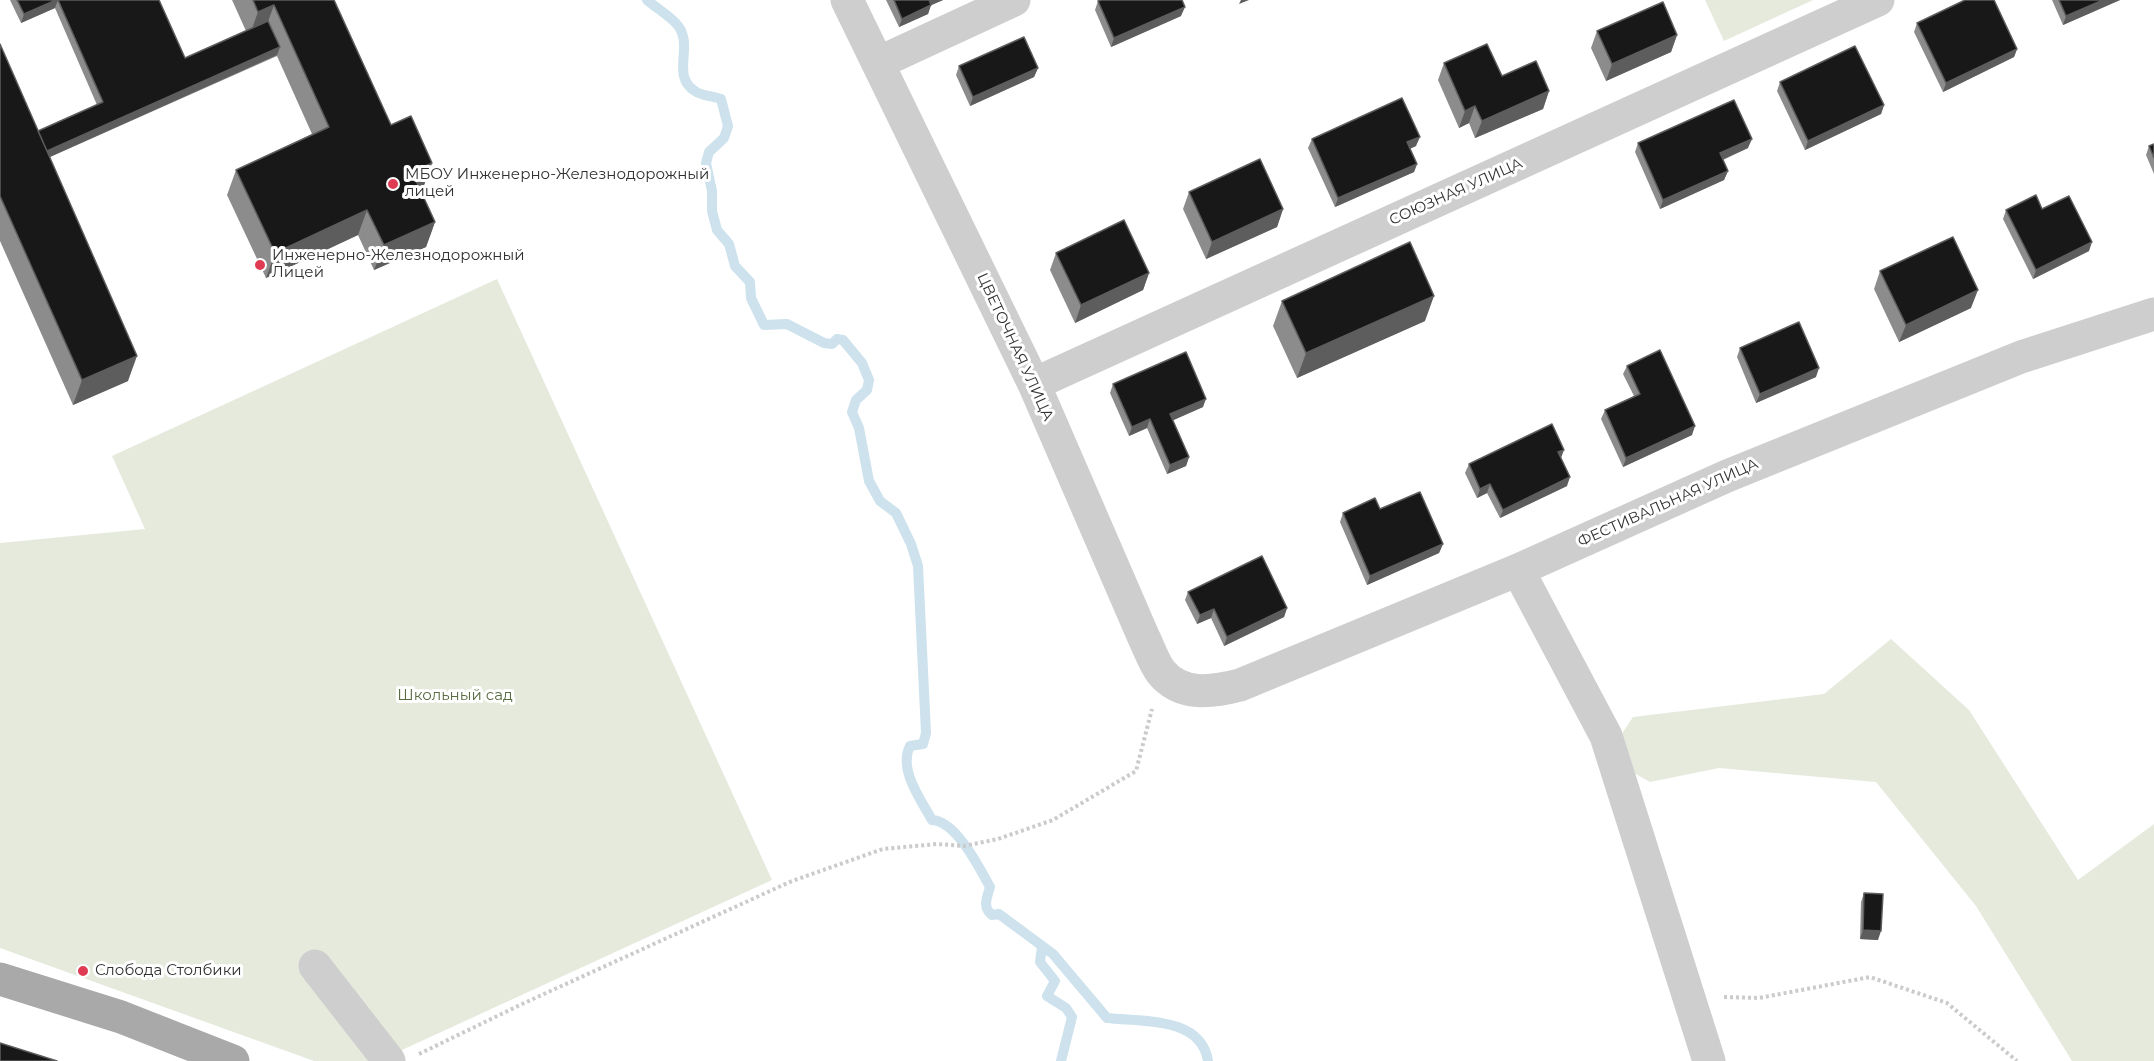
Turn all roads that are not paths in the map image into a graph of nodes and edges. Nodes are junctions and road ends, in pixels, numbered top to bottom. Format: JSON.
{"nodes":[{"id":1,"x":847,"y":0,"type":"edge"},
{"id":2,"x":1014,"y":0,"type":"edge"},
{"id":3,"x":1878,"y":0,"type":"edge"},
{"id":4,"x":878,"y":63,"type":"junction"},
{"id":5,"x":2154,"y":314,"type":"edge"},
{"id":6,"x":1034,"y":384,"type":"junction"},
{"id":7,"x":1518,"y":570,"type":"junction"},
{"id":8,"x":1173,"y":681,"type":"joint"},
{"id":9,"x":315,"y":966,"type":"dead end"},
{"id":10,"x":0,"y":979,"type":"edge"},
{"id":11,"x":402,"y":1059,"type":"edge"},
{"id":12,"x":233,"y":1061,"type":"edge"},
{"id":13,"x":1709,"y":1061,"type":"edge"}],
"edges":[{"from":1,"to":4,"type":"street","name":"ЦВЕТОЧНАЯ УЛИЦА"},
{"from":2,"to":4,"type":"street"},
{"from":3,"to":6,"type":"street","name":"СОЮЗНАЯ УЛИЦА"},
{"from":4,"to":6,"type":"street","name":"ЦВЕТОЧНАЯ УЛИЦА"},
{"from":5,"to":7,"type":"street","name":"ФЕСТИВАЛЬНАЯ УЛИЦА"},
{"from":6,"to":8,"type":"street","name":"ЦВЕТОЧНАЯ УЛИЦА"},
{"from":7,"to":8,"type":"street","name":"ФЕСТИВАЛЬНАЯ УЛИЦА"},
{"from":7,"to":13,"type":"street"},
{"from":9,"to":11,"type":"street"},
{"from":10,"to":12,"type":"main road"}]}
